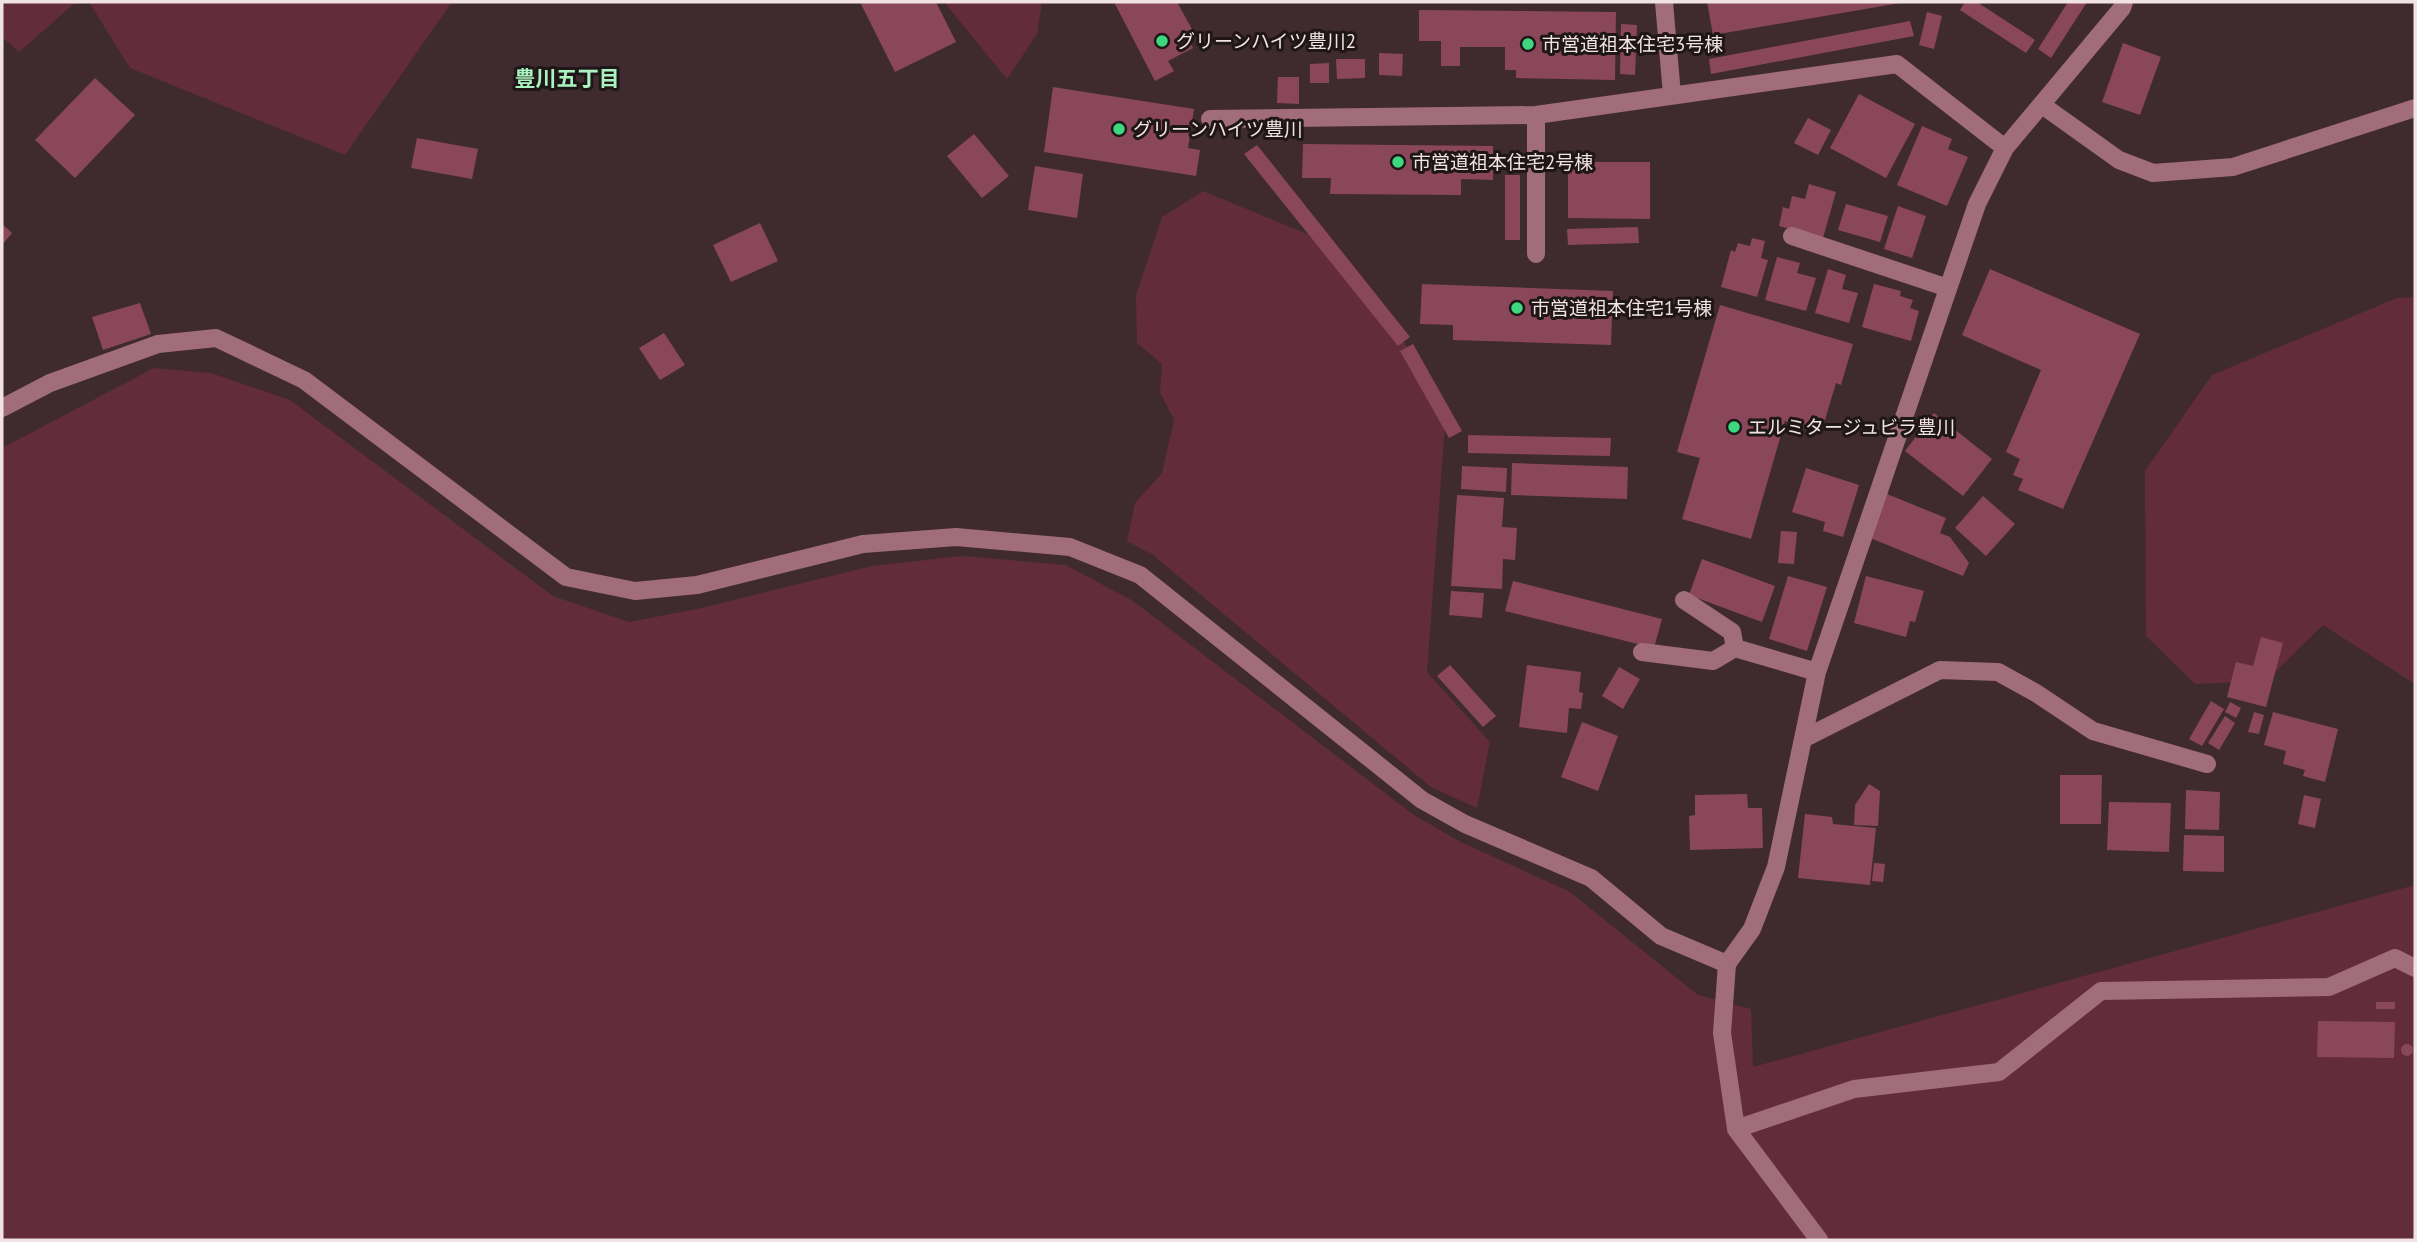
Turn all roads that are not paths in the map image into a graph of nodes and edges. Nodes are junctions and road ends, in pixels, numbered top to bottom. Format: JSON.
{"nodes":[{"id":1,"x":1664,"y":2,"type":"edge"},
{"id":2,"x":2124,"y":2,"type":"edge"},
{"id":3,"x":1672,"y":95,"type":"junction"},
{"id":4,"x":2042,"y":105,"type":"junction"},
{"id":5,"x":2415,"y":108,"type":"edge"},
{"id":6,"x":1536,"y":116,"type":"junction"},
{"id":7,"x":1210,"y":119,"type":"dead end"},
{"id":8,"x":2005,"y":148,"type":"junction"},
{"id":9,"x":1792,"y":236,"type":"dead end"},
{"id":10,"x":1536,"y":254,"type":"dead end"},
{"id":11,"x":1948,"y":288,"type":"junction"},
{"id":12,"x":2,"y":408,"type":"edge"},
{"id":13,"x":1684,"y":600,"type":"dead end"},
{"id":14,"x":1735,"y":648,"type":"junction"},
{"id":15,"x":1642,"y":652,"type":"dead end"},
{"id":16,"x":1817,"y":672,"type":"junction"},
{"id":17,"x":1803,"y":739,"type":"junction"},
{"id":18,"x":2207,"y":764,"type":"dead end"},
{"id":19,"x":1727,"y":964,"type":"junction"},
{"id":20,"x":2415,"y":968,"type":"edge"},
{"id":21,"x":1736,"y":1129,"type":"junction"},
{"id":22,"x":1819,"y":1240,"type":"edge"}],
"edges":[{"from":1,"to":3,"type":"street"},
{"from":2,"to":4,"type":"street"},
{"from":3,"to":6,"type":"street"},
{"from":3,"to":8,"type":"street"},
{"from":4,"to":5,"type":"street"},
{"from":4,"to":8,"type":"street"},
{"from":6,"to":7,"type":"street"},
{"from":6,"to":10,"type":"street"},
{"from":8,"to":11,"type":"street"},
{"from":9,"to":11,"type":"street"},
{"from":11,"to":16,"type":"street"},
{"from":12,"to":19,"type":"street"},
{"from":13,"to":14,"type":"street"},
{"from":14,"to":15,"type":"street"},
{"from":14,"to":16,"type":"street"},
{"from":16,"to":17,"type":"street"},
{"from":17,"to":18,"type":"street"},
{"from":17,"to":19,"type":"street"},
{"from":19,"to":21,"type":"street"},
{"from":20,"to":21,"type":"street"},
{"from":21,"to":22,"type":"street"}]}
